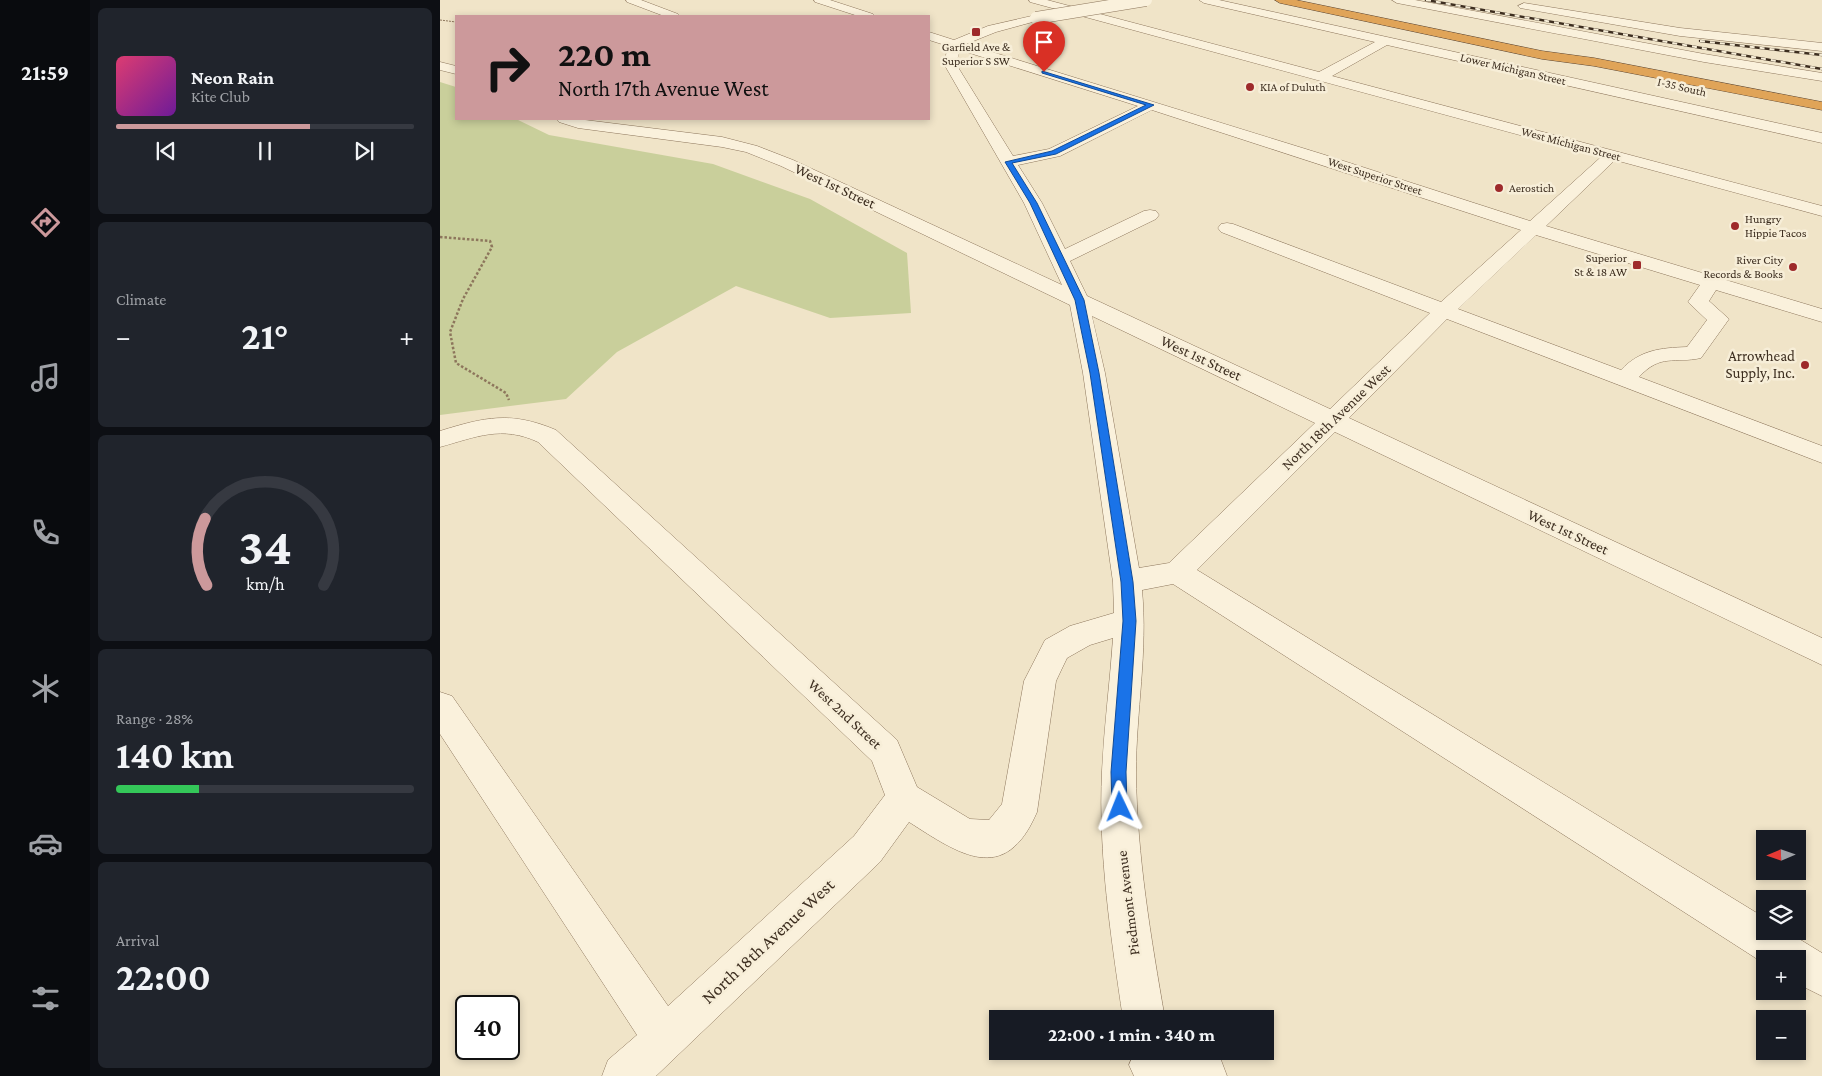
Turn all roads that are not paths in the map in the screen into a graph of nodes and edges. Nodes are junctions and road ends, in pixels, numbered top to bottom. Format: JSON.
{"nodes":[{"id":1,"x":631,"y":0,"type":"edge"},
{"id":2,"x":819,"y":0,"type":"edge"},
{"id":3,"x":1034,"y":0,"type":"edge"},
{"id":4,"x":1146,"y":0,"type":"edge"},
{"id":5,"x":1204,"y":0,"type":"edge"},
{"id":6,"x":1280,"y":0,"type":"edge"},
{"id":7,"x":1397,"y":0,"type":"edge"},
{"id":8,"x":1512,"y":4,"type":"dead end"},
{"id":9,"x":1384,"y":9,"type":"dead end"},
{"id":10,"x":671,"y":15,"type":"edge"},
{"id":11,"x":866,"y":15,"type":"edge"},
{"id":12,"x":930,"y":30,"type":"edge"},
{"id":13,"x":1489,"y":30,"type":"dead end"},
{"id":14,"x":952,"y":35,"type":"junction"},
{"id":15,"x":930,"y":36,"type":"edge"},
{"id":16,"x":1219,"y":38,"type":"dead end"},
{"id":17,"x":1385,"y":40,"type":"junction"},
{"id":18,"x":1555,"y":44,"type":"dead end"},
{"id":19,"x":1202,"y":45,"type":"junction"},
{"id":20,"x":1822,"y":47,"type":"edge"},
{"id":21,"x":1593,"y":52,"type":"junction"},
{"id":22,"x":1542,"y":55,"type":"junction"},
{"id":23,"x":440,"y":66,"type":"edge"},
{"id":24,"x":455,"y":70,"type":"edge"},
{"id":25,"x":1822,"y":77,"type":"edge"},
{"id":26,"x":1320,"y":78,"type":"junction"},
{"id":27,"x":1822,"y":89,"type":"edge"},
{"id":28,"x":1822,"y":95,"type":"edge"},
{"id":29,"x":1151,"y":105,"type":"junction"},
{"id":30,"x":1822,"y":106,"type":"edge"},
{"id":31,"x":1822,"y":116,"type":"edge"},
{"id":32,"x":567,"y":120,"type":"edge"},
{"id":33,"x":1822,"y":138,"type":"edge"},
{"id":34,"x":1612,"y":155,"type":"junction"},
{"id":35,"x":1008,"y":162,"type":"junction"},
{"id":36,"x":1822,"y":211,"type":"edge"},
{"id":37,"x":1150,"y":215,"type":"dead end"},
{"id":38,"x":1227,"y":228,"type":"dead end"},
{"id":39,"x":1533,"y":228,"type":"junction"},
{"id":40,"x":1060,"y":259,"type":"junction"},
{"id":41,"x":1712,"y":282,"type":"junction"},
{"id":42,"x":1079,"y":300,"type":"junction"},
{"id":43,"x":1445,"y":310,"type":"junction"},
{"id":44,"x":1822,"y":316,"type":"edge"},
{"id":45,"x":1625,"y":379,"type":"junction"},
{"id":46,"x":1332,"y":420,"type":"junction"},
{"id":47,"x":440,"y":439,"type":"edge"},
{"id":48,"x":1822,"y":455,"type":"edge"},
{"id":49,"x":1176,"y":572,"type":"junction"},
{"id":50,"x":1127,"y":582,"type":"junction"},
{"id":51,"x":1130,"y":621,"type":"junction"},
{"id":52,"x":1822,"y":652,"type":"edge"},
{"id":53,"x":440,"y":706,"type":"edge"},
{"id":54,"x":904,"y":799,"type":"junction"},
{"id":55,"x":1780,"y":950,"type":"edge"},
{"id":56,"x":1806,"y":966,"type":"edge"},
{"id":57,"x":1822,"y":976,"type":"edge"},
{"id":58,"x":1143,"y":1010,"type":"edge"},
{"id":59,"x":664,"y":1038,"type":"junction"},
{"id":60,"x":1151,"y":1064,"type":"edge"},
{"id":61,"x":624,"y":1076,"type":"edge"},
{"id":62,"x":1205,"y":1076,"type":"edge"}],
"edges":[{"from":1,"to":10,"type":"street"},
{"from":2,"to":11,"type":"street"},
{"from":3,"to":19,"type":"street","name":"West Michigan Street"},
{"from":4,"to":14,"type":"street","bridge":true},
{"from":5,"to":17,"type":"street","name":"Lower Michigan Street"},
{"from":6,"to":22,"type":"highway"},
{"from":7,"to":25,"type":"street"},
{"from":8,"to":20,"type":"street"},
{"from":9,"to":13,"type":"highway"},
{"from":12,"to":14,"type":"street"},
{"from":14,"to":15,"type":"street","name":"West Superior Street"},
{"from":14,"to":29,"type":"street","name":"West Superior Street"},
{"from":14,"to":35,"type":"street","name":"Piedmont Avenue"},
{"from":16,"to":19,"type":"street"},
{"from":17,"to":26,"type":"street"},
{"from":17,"to":33,"type":"street","name":"Lower Michigan Street"},
{"from":18,"to":21,"type":"highway"},
{"from":19,"to":26,"type":"street","name":"West Michigan Street"},
{"from":21,"to":27,"type":"highway"},
{"from":21,"to":28,"type":"highway"},
{"from":22,"to":30,"type":"highway"},
{"from":22,"to":31,"type":"highway","name":"I-35 South"},
{"from":23,"to":24,"type":"street"},
{"from":26,"to":34,"type":"street","name":"West Michigan Street"},
{"from":29,"to":35,"type":"street"},
{"from":29,"to":39,"type":"street","name":"West Superior Street"},
{"from":32,"to":42,"type":"street","name":"West 1st Street"},
{"from":34,"to":36,"type":"street","name":"West Michigan Street"},
{"from":34,"to":39,"type":"street","name":"North 18th Avenue West"},
{"from":35,"to":40,"type":"street","name":"Piedmont Avenue"},
{"from":37,"to":40,"type":"street"},
{"from":38,"to":43,"type":"street"},
{"from":39,"to":41,"type":"street","name":"West Superior Street"},
{"from":39,"to":43,"type":"street","name":"North 18th Avenue West"},
{"from":40,"to":42,"type":"street","name":"Piedmont Avenue"},
{"from":41,"to":44,"type":"street","name":"West Superior Street"},
{"from":41,"to":45,"type":"street"},
{"from":42,"to":46,"type":"street","name":"West 1st Street"},
{"from":42,"to":50,"type":"street","name":"Piedmont Avenue"},
{"from":43,"to":45,"type":"street"},
{"from":43,"to":46,"type":"street","name":"North 18th Avenue West"},
{"from":45,"to":48,"type":"street"},
{"from":46,"to":49,"type":"street","name":"North 18th Avenue West"},
{"from":46,"to":52,"type":"street","name":"West 1st Street"},
{"from":47,"to":54,"type":"street","name":"West 2nd Street"},
{"from":49,"to":50,"type":"street"},
{"from":49,"to":55,"type":"street"},
{"from":50,"to":51,"type":"street","name":"Piedmont Avenue"},
{"from":51,"to":54,"type":"street"},
{"from":51,"to":58,"type":"street","name":"Piedmont Avenue"},
{"from":53,"to":59,"type":"street"},
{"from":54,"to":59,"type":"street","name":"North 18th Avenue West"},
{"from":56,"to":57,"type":"street"},
{"from":59,"to":61,"type":"street","name":"North 18th Avenue West"},
{"from":60,"to":62,"type":"street"}]}
